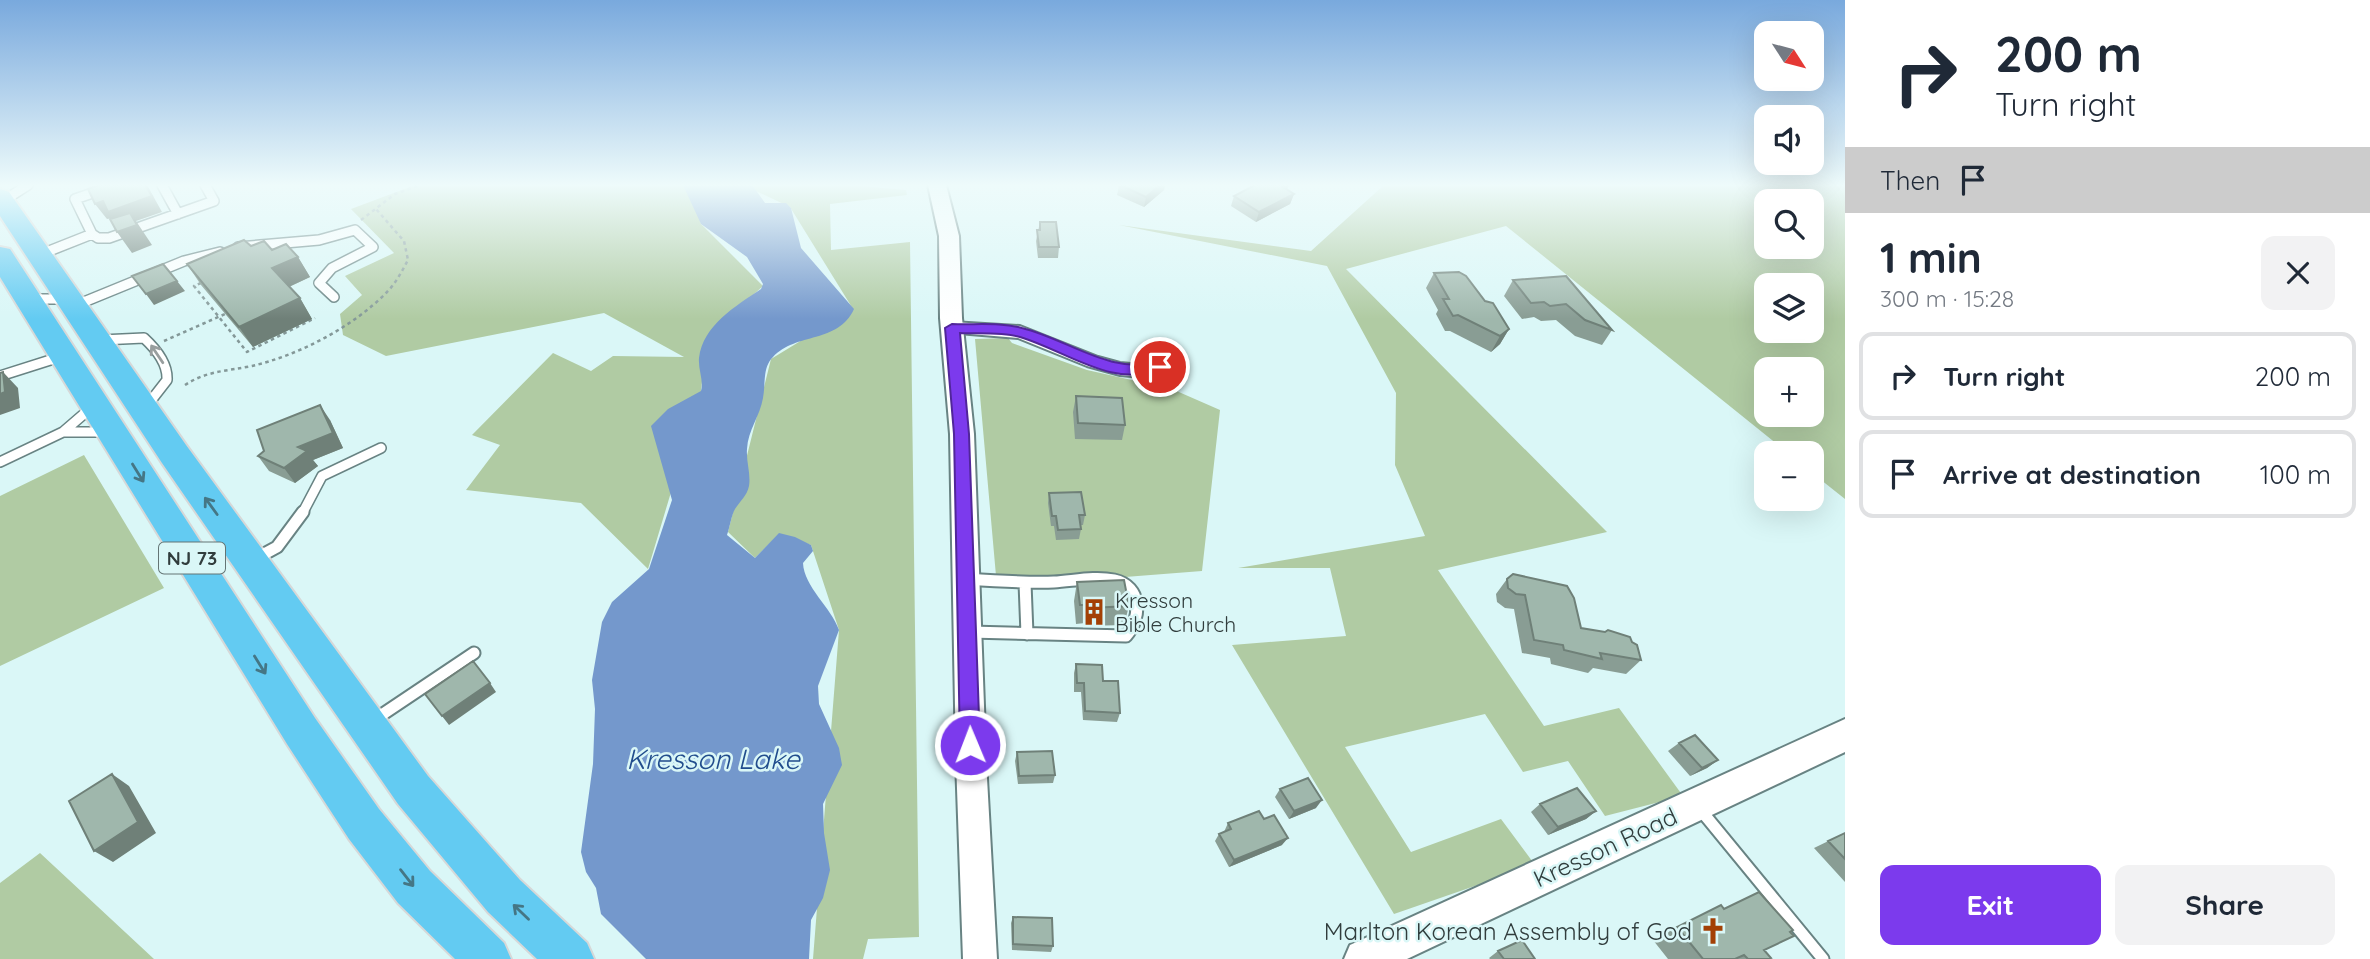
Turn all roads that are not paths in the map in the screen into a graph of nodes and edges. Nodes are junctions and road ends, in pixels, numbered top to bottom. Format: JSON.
{"nodes":[{"id":1,"x":22,"y":230,"type":"edge"},
{"id":2,"x":90,"y":230,"type":"edge"},
{"id":3,"x":133,"y":230,"type":"edge"},
{"id":4,"x":948,"y":230,"type":"edge"},
{"id":5,"x":92,"y":234,"type":"junction"},
{"id":6,"x":39,"y":255,"type":"junction"},
{"id":7,"x":8,"y":273,"type":"edge"},
{"id":8,"x":334,"y":297,"type":"dead end"},
{"id":9,"x":71,"y":302,"type":"junction"},
{"id":10,"x":952,"y":328,"type":"junction"},
{"id":11,"x":96,"y":341,"type":"junction"},
{"id":12,"x":64,"y":356,"type":"junction"},
{"id":13,"x":1177,"y":363,"type":"dead end"},
{"id":14,"x":0,"y":376,"type":"edge"},
{"id":15,"x":143,"y":410,"type":"junction"},
{"id":16,"x":104,"y":419,"type":"junction"},
{"id":17,"x":64,"y":432,"type":"junction"},
{"id":18,"x":381,"y":448,"type":"dead end"},
{"id":19,"x":0,"y":454,"type":"edge"},
{"id":20,"x":11,"y":457,"type":"junction"},
{"id":21,"x":0,"y":462,"type":"edge"},
{"id":22,"x":251,"y":561,"type":"junction"},
{"id":23,"x":967,"y":579,"type":"junction"},
{"id":24,"x":1024,"y":583,"type":"junction"},
{"id":25,"x":968,"y":632,"type":"junction"},
{"id":26,"x":1027,"y":634,"type":"junction"},
{"id":27,"x":474,"y":653,"type":"dead end"},
{"id":28,"x":365,"y":726,"type":"junction"},
{"id":29,"x":1844,"y":737,"type":"edge"},
{"id":30,"x":1696,"y":805,"type":"junction"},
{"id":31,"x":488,"y":959,"type":"edge"},
{"id":32,"x":571,"y":959,"type":"edge"},
{"id":33,"x":980,"y":959,"type":"edge"},
{"id":34,"x":1364,"y":959,"type":"edge"},
{"id":35,"x":1823,"y":959,"type":"edge"}],
"edges":[{"from":1,"to":6,"type":"highway","number":"NJ 73"},
{"from":2,"to":5,"type":"lane"},
{"from":3,"to":5,"type":"lane"},
{"from":4,"to":10,"type":"street"},
{"from":5,"to":6,"type":"lane"},
{"from":6,"to":9,"type":"highway","number":"NJ 73"},
{"from":7,"to":9,"type":"lane"},
{"from":7,"to":12,"type":"highway","number":"NJ 73"},
{"from":8,"to":9,"type":"lane"},
{"from":9,"to":11,"type":"highway","number":"NJ 73"},
{"from":10,"to":13,"type":"street"},
{"from":10,"to":23,"type":"street"},
{"from":11,"to":15,"type":"highway","number":"NJ 73"},
{"from":15,"to":11,"type":"lane","one_way":true},
{"from":12,"to":14,"type":"lane"},
{"from":12,"to":16,"type":"highway","number":"NJ 73"},
{"from":22,"to":15,"type":"highway","number":"NJ 73","one_way":true},
{"from":16,"to":17,"type":"lane"},
{"from":16,"to":17,"type":"lane"},
{"from":16,"to":31,"type":"highway","number":"NJ 73","one_way":true},
{"from":17,"to":20,"type":"lane"},
{"from":18,"to":22,"type":"lane"},
{"from":19,"to":20,"type":"lane"},
{"from":20,"to":21,"type":"lane"},
{"from":22,"to":28,"type":"highway","number":"NJ 73"},
{"from":23,"to":24,"type":"lane"},
{"from":23,"to":25,"type":"street"},
{"from":24,"to":26,"type":"lane"},
{"from":24,"to":26,"type":"lane"},
{"from":25,"to":26,"type":"lane"},
{"from":25,"to":33,"type":"street"},
{"from":27,"to":28,"type":"lane"},
{"from":32,"to":28,"type":"highway","number":"NJ 73","one_way":true},
{"from":29,"to":30,"type":"main road","name":"Kresson Road"},
{"from":30,"to":34,"type":"main road","name":"Kresson Road"},
{"from":30,"to":35,"type":"lane"}]}
